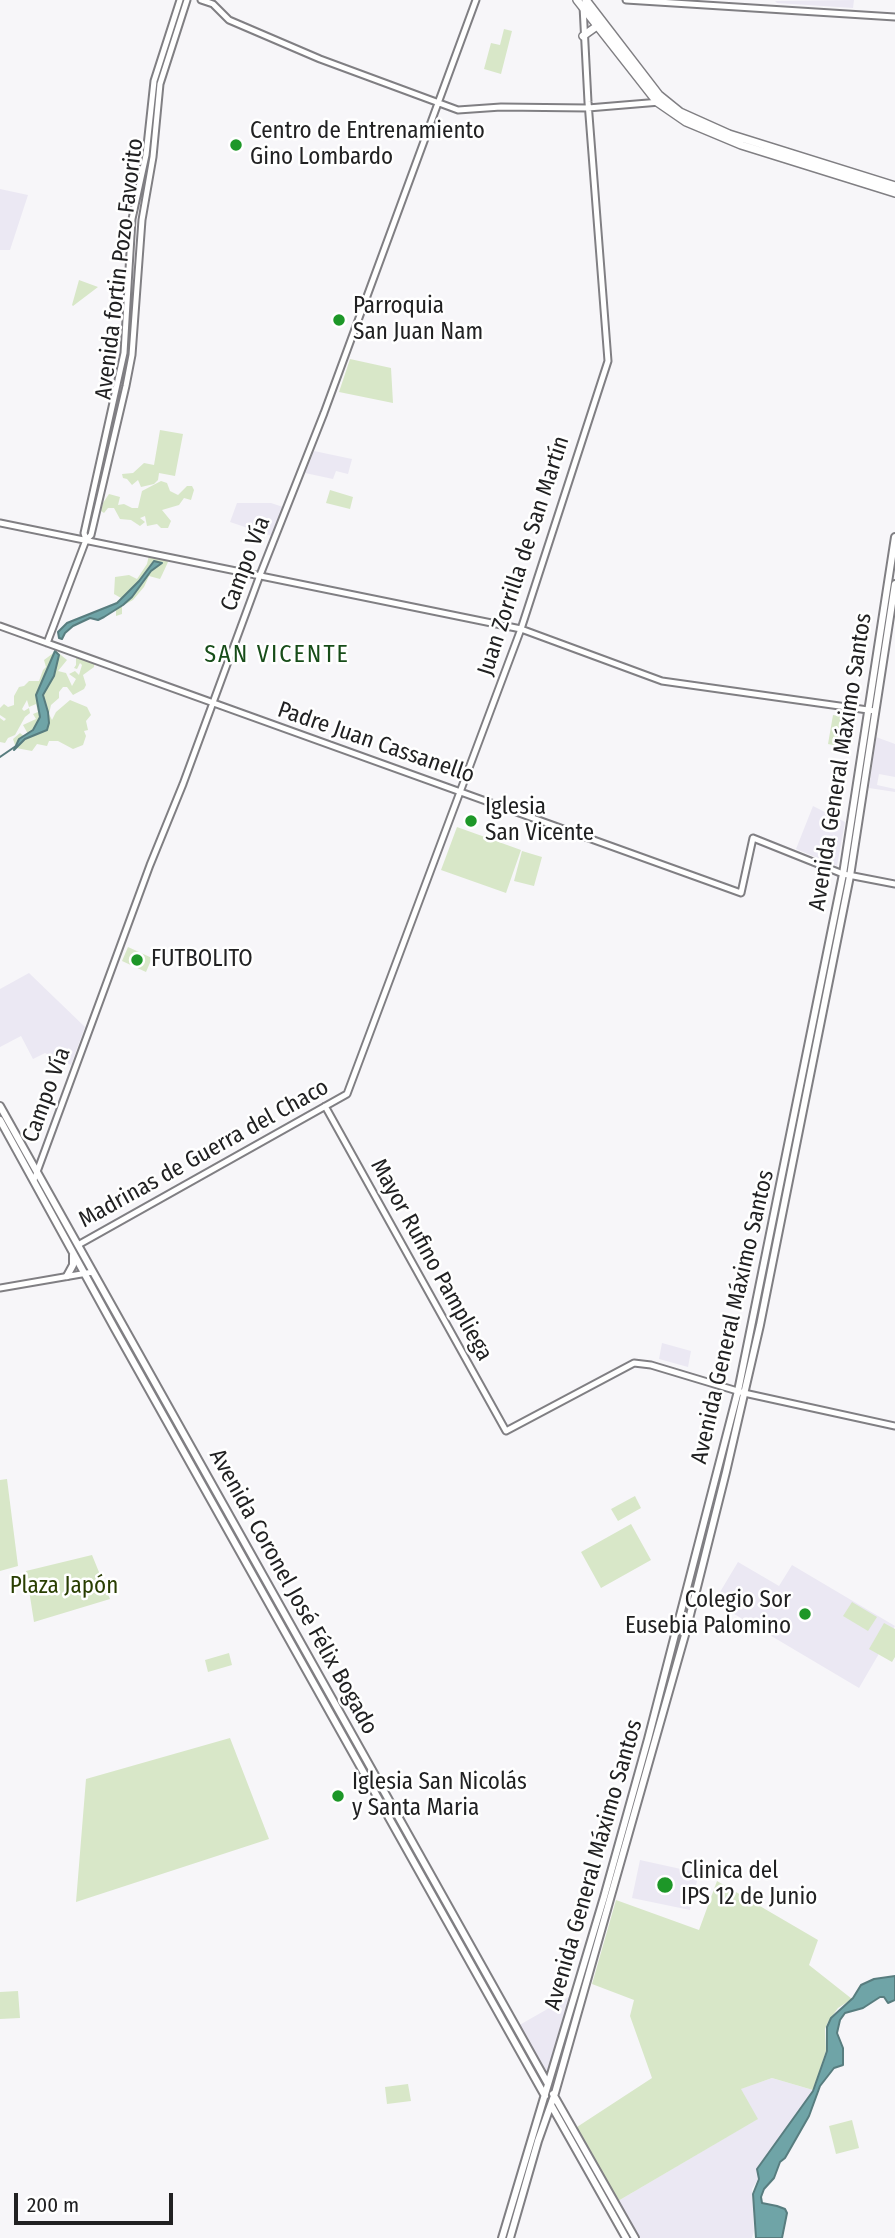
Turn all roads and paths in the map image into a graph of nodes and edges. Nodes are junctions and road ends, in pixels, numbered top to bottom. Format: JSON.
{"nodes":[{"id":1,"x":180,"y":0,"type":"edge"},
{"id":2,"x":187,"y":0,"type":"edge"},
{"id":3,"x":201,"y":0,"type":"edge"},
{"id":4,"x":476,"y":0,"type":"edge"},
{"id":5,"x":626,"y":0,"type":"edge"},
{"id":6,"x":584,"y":1,"type":"edge"},
{"id":7,"x":895,"y":17,"type":"edge"},
{"id":8,"x":597,"y":26,"type":"junction"},
{"id":9,"x":583,"y":36,"type":"junction"},
{"id":10,"x":438,"y":102,"type":"junction"},
{"id":11,"x":661,"y":102,"type":"junction"},
{"id":12,"x":588,"y":108,"type":"junction"},
{"id":13,"x":895,"y":186,"type":"edge"},
{"id":14,"x":895,"y":193,"type":"edge"},
{"id":15,"x":0,"y":523,"type":"edge"},
{"id":16,"x":895,"y":537,"type":"edge"},
{"id":17,"x":86,"y":540,"type":"junction"},
{"id":18,"x":260,"y":575,"type":"junction"},
{"id":19,"x":895,"y":584,"type":"edge"},
{"id":20,"x":0,"y":626,"type":"edge"},
{"id":21,"x":521,"y":629,"type":"junction"},
{"id":22,"x":47,"y":643,"type":"junction"},
{"id":23,"x":213,"y":704,"type":"junction"},
{"id":24,"x":872,"y":710,"type":"junction"},
{"id":25,"x":461,"y":791,"type":"junction"},
{"id":26,"x":847,"y":875,"type":"junction"},
{"id":27,"x":895,"y":884,"type":"edge"},
{"id":28,"x":347,"y":1094,"type":"joint"},
{"id":29,"x":0,"y":1106,"type":"edge"},
{"id":30,"x":326,"y":1106,"type":"junction"},
{"id":31,"x":0,"y":1120,"type":"edge"},
{"id":32,"x":37,"y":1171,"type":"junction"},
{"id":33,"x":34,"y":1180,"type":"junction"},
{"id":34,"x":78,"y":1245,"type":"junction"},
{"id":35,"x":74,"y":1253,"type":"junction"},
{"id":36,"x":89,"y":1273,"type":"junction"},
{"id":37,"x":67,"y":1276,"type":"junction"},
{"id":38,"x":0,"y":1288,"type":"edge"},
{"id":39,"x":741,"y":1392,"type":"junction"},
{"id":40,"x":895,"y":1426,"type":"edge"},
{"id":41,"x":607,"y":1898,"type":"junction"},
{"id":42,"x":547,"y":2090,"type":"junction"},
{"id":43,"x":552,"y":2100,"type":"junction"},
{"id":44,"x":502,"y":2238,"type":"edge"},
{"id":45,"x":510,"y":2238,"type":"edge"},
{"id":46,"x":626,"y":2238,"type":"edge"},
{"id":47,"x":635,"y":2238,"type":"edge"}],
"edges":[{"from":1,"to":17,"type":"street","name":"Avenida fortin Pozo Favorito"},
{"from":2,"to":17,"type":"street","name":"Avenida fortin Pozo Favorito"},
{"from":3,"to":10,"type":"street"},
{"from":4,"to":10,"type":"street","name":"Campo Vía"},
{"from":5,"to":7,"type":"street"},
{"from":6,"to":8,"type":"highway"},
{"from":6,"to":9,"type":"street","name":"Juan Zorrilla de San Martín"},
{"from":6,"to":11,"type":"highway"},
{"from":8,"to":9,"type":"highway"},
{"from":8,"to":11,"type":"highway"},
{"from":9,"to":12,"type":"street","name":"Juan Zorrilla de San Martín"},
{"from":10,"to":12,"type":"street"},
{"from":10,"to":18,"type":"street","name":"Campo Vía"},
{"from":11,"to":12,"type":"street"},
{"from":11,"to":13,"type":"highway"},
{"from":11,"to":14,"type":"highway"},
{"from":12,"to":21,"type":"street","name":"Juan Zorrilla de San Martín"},
{"from":15,"to":17,"type":"street"},
{"from":16,"to":24,"type":"main road","name":"Avenida General Máximo Santos"},
{"from":17,"to":18,"type":"street"},
{"from":17,"to":22,"type":"street","name":"Avenida fortin Pozo Favorito"},
{"from":18,"to":21,"type":"street"},
{"from":18,"to":23,"type":"street","name":"Campo Vía"},
{"from":19,"to":24,"type":"main road","name":"Avenida General Máximo Santos"},
{"from":20,"to":22,"type":"street","name":"Padre Juan Cassanello"},
{"from":21,"to":24,"type":"street"},
{"from":21,"to":25,"type":"street","name":"Juan Zorrilla de San Martín"},
{"from":22,"to":23,"type":"street","name":"Padre Juan Cassanello"},
{"from":23,"to":25,"type":"street","name":"Padre Juan Cassanello"},
{"from":23,"to":32,"type":"street","name":"Campo Vía"},
{"from":24,"to":26,"type":"main road","name":"Avenida General Máximo Santos"},
{"from":25,"to":26,"type":"street","name":"Padre Juan Cassanello"},
{"from":25,"to":28,"type":"street","name":"Juan Zorrilla de San Martín"},
{"from":26,"to":27,"type":"street"},
{"from":26,"to":39,"type":"main road","name":"Avenida General Máximo Santos"},
{"from":28,"to":30,"type":"street","name":"Madrinas de Guerra del Chaco"},
{"from":29,"to":32,"type":"main road","name":"Avenida Coronel José Félix Bogado"},
{"from":30,"to":34,"type":"street","name":"Madrinas de Guerra del Chaco"},
{"from":30,"to":39,"type":"street","name":"Mayor Rufino Pampliega"},
{"from":31,"to":33,"type":"main road","name":"Avenida Coronel José Félix Bogado"},
{"from":32,"to":33,"type":"street","name":"Campo Vía"},
{"from":32,"to":34,"type":"main road","name":"Avenida Coronel José Félix Bogado"},
{"from":33,"to":35,"type":"main road","name":"Avenida Coronel José Félix Bogado"},
{"from":34,"to":36,"type":"main road","name":"Avenida Coronel José Félix Bogado"},
{"from":35,"to":36,"type":"main road","name":"Avenida Coronel José Félix Bogado"},
{"from":35,"to":37,"type":"main road"},
{"from":36,"to":37,"type":"street"},
{"from":36,"to":42,"type":"main road","name":"Avenida Coronel José Félix Bogado"},
{"from":37,"to":38,"type":"street"},
{"from":39,"to":40,"type":"street"},
{"from":39,"to":41,"type":"main road","name":"Avenida General Máximo Santos"},
{"from":41,"to":42,"type":"main road","name":"Avenida General Máximo Santos"},
{"from":41,"to":43,"type":"main road","name":"Avenida General Máximo Santos"},
{"from":42,"to":43,"type":"main road","name":"Avenida Coronel José Félix Bogado"},
{"from":42,"to":44,"type":"main road","name":"Avenida General Máximo Santos"},
{"from":43,"to":45,"type":"main road","name":"Avenida General Máximo Santos"},
{"from":43,"to":46,"type":"main road"},
{"from":43,"to":47,"type":"main road"}]}
